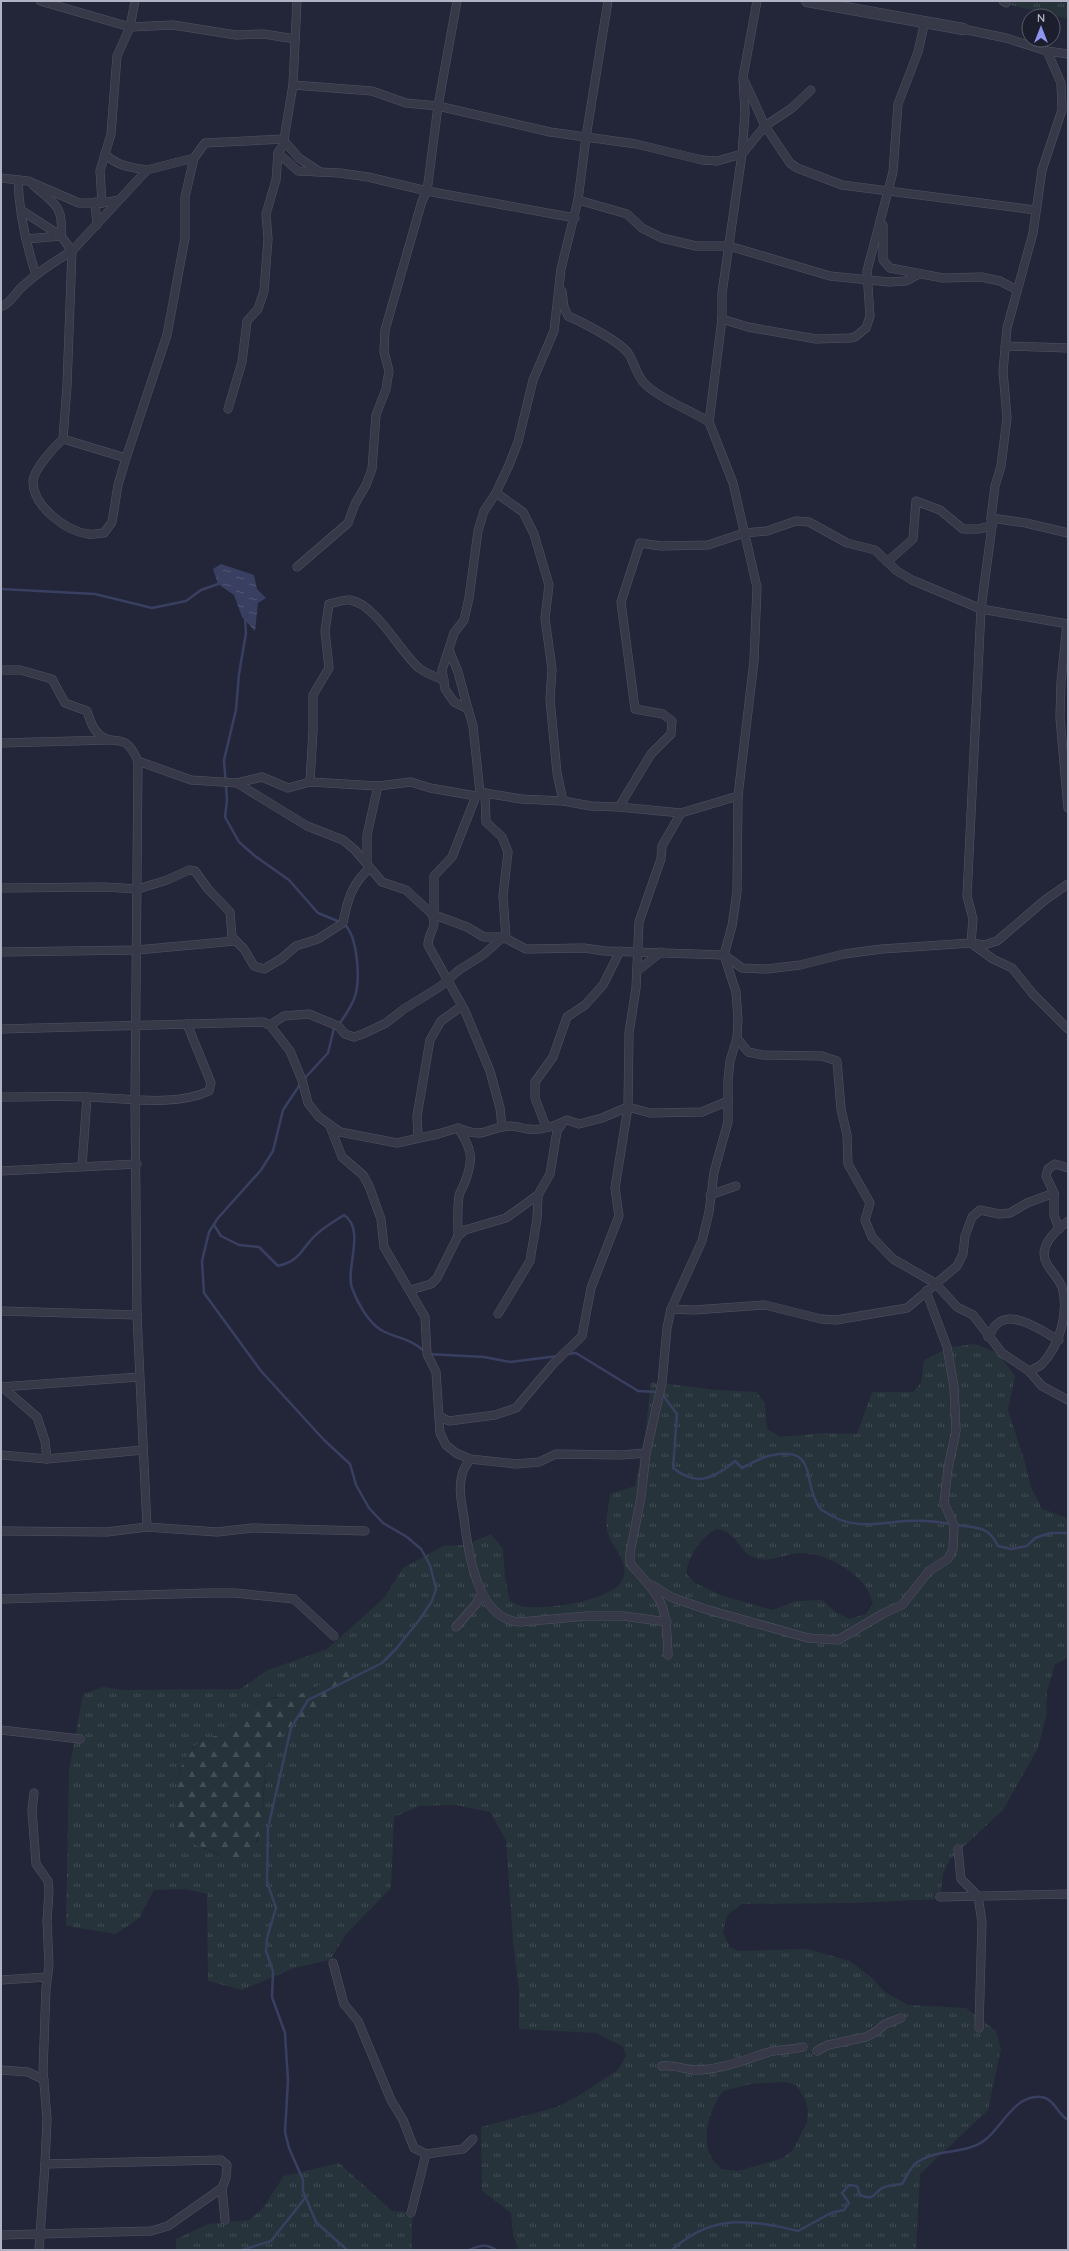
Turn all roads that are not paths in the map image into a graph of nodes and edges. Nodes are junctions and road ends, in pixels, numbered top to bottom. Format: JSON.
{"nodes":[{"id":1,"x":40,"y":1,"type":"edge"},
{"id":2,"x":135,"y":1,"type":"edge"},
{"id":3,"x":297,"y":1,"type":"edge"},
{"id":4,"x":457,"y":1,"type":"edge"},
{"id":5,"x":608,"y":1,"type":"edge"},
{"id":6,"x":757,"y":1,"type":"edge"},
{"id":7,"x":807,"y":1,"type":"edge"},
{"id":8,"x":925,"y":21,"type":"junction"},
{"id":9,"x":130,"y":27,"type":"junction"},
{"id":10,"x":963,"y":30,"type":"joint"},
{"id":11,"x":295,"y":39,"type":"junction"},
{"id":12,"x":1047,"y":51,"type":"junction"},
{"id":13,"x":1068,"y":54,"type":"edge"},
{"id":14,"x":743,"y":77,"type":"junction"},
{"id":15,"x":292,"y":85,"type":"junction"},
{"id":16,"x":811,"y":90,"type":"dead end"},
{"id":17,"x":438,"y":106,"type":"junction"},
{"id":18,"x":765,"y":126,"type":"junction"},
{"id":19,"x":586,"y":137,"type":"junction"},
{"id":20,"x":285,"y":140,"type":"junction"},
{"id":21,"x":278,"y":153,"type":"junction"},
{"id":22,"x":105,"y":154,"type":"junction"},
{"id":23,"x":742,"y":154,"type":"junction"},
{"id":24,"x":194,"y":158,"type":"junction"},
{"id":25,"x":147,"y":170,"type":"junction"},
{"id":26,"x":320,"y":172,"type":"junction"},
{"id":27,"x":1,"y":178,"type":"edge"},
{"id":28,"x":18,"y":180,"type":"junction"},
{"id":29,"x":28,"y":180,"type":"junction"},
{"id":30,"x":888,"y":190,"type":"junction"},
{"id":31,"x":427,"y":192,"type":"junction"},
{"id":32,"x":119,"y":200,"type":"junction"},
{"id":33,"x":578,"y":200,"type":"junction"},
{"id":34,"x":102,"y":203,"type":"junction"},
{"id":35,"x":21,"y":210,"type":"junction"},
{"id":36,"x":1036,"y":210,"type":"junction"},
{"id":37,"x":883,"y":215,"type":"junction"},
{"id":38,"x":575,"y":218,"type":"junction"},
{"id":39,"x":97,"y":225,"type":"junction"},
{"id":40,"x":61,"y":236,"type":"junction"},
{"id":41,"x":26,"y":239,"type":"junction"},
{"id":42,"x":729,"y":246,"type":"junction"},
{"id":43,"x":72,"y":252,"type":"junction"},
{"id":44,"x":919,"y":274,"type":"junction"},
{"id":45,"x":36,"y":275,"type":"junction"},
{"id":46,"x":867,"y":281,"type":"junction"},
{"id":47,"x":561,"y":283,"type":"junction"},
{"id":48,"x":1017,"y":290,"type":"junction"},
{"id":49,"x":1,"y":307,"type":"edge"},
{"id":50,"x":722,"y":319,"type":"junction"},
{"id":51,"x":1005,"y":346,"type":"junction"},
{"id":52,"x":1068,"y":348,"type":"edge"},
{"id":53,"x":228,"y":410,"type":"dead end"},
{"id":54,"x":709,"y":422,"type":"junction"},
{"id":55,"x":63,"y":439,"type":"junction"},
{"id":56,"x":126,"y":458,"type":"junction"},
{"id":57,"x":496,"y":494,"type":"junction"},
{"id":58,"x":991,"y":522,"type":"junction"},
{"id":59,"x":744,"y":533,"type":"junction"},
{"id":60,"x":1068,"y":533,"type":"edge"},
{"id":61,"x":887,"y":562,"type":"junction"},
{"id":62,"x":297,"y":567,"type":"dead end"},
{"id":63,"x":981,"y":609,"type":"junction"},
{"id":64,"x":1067,"y":624,"type":"edge"},
{"id":65,"x":449,"y":650,"type":"junction"},
{"id":66,"x":1,"y":670,"type":"edge"},
{"id":67,"x":444,"y":680,"type":"junction"},
{"id":68,"x":468,"y":709,"type":"junction"},
{"id":69,"x":121,"y":740,"type":"junction"},
{"id":70,"x":1,"y":743,"type":"edge"},
{"id":71,"x":138,"y":761,"type":"junction"},
{"id":72,"x":310,"y":782,"type":"junction"},
{"id":73,"x":237,"y":783,"type":"junction"},
{"id":74,"x":378,"y":786,"type":"junction"},
{"id":75,"x":480,"y":794,"type":"junction"},
{"id":76,"x":738,"y":796,"type":"junction"},
{"id":77,"x":564,"y":801,"type":"junction"},
{"id":78,"x":619,"y":806,"type":"junction"},
{"id":79,"x":1068,"y":808,"type":"edge"},
{"id":80,"x":681,"y":813,"type":"junction"},
{"id":81,"x":369,"y":866,"type":"junction"},
{"id":82,"x":1068,"y":884,"type":"edge"},
{"id":83,"x":1,"y":888,"type":"edge"},
{"id":84,"x":138,"y":888,"type":"junction"},
{"id":85,"x":433,"y":915,"type":"junction"},
{"id":86,"x":504,"y":937,"type":"junction"},
{"id":87,"x":235,"y":941,"type":"junction"},
{"id":88,"x":971,"y":943,"type":"junction"},
{"id":89,"x":137,"y":950,"type":"junction"},
{"id":90,"x":620,"y":951,"type":"junction"},
{"id":91,"x":638,"y":951,"type":"junction"},
{"id":92,"x":1,"y":952,"type":"edge"},
{"id":93,"x":661,"y":952,"type":"junction"},
{"id":94,"x":724,"y":956,"type":"junction"},
{"id":95,"x":637,"y":971,"type":"junction"},
{"id":96,"x":449,"y":979,"type":"junction"},
{"id":97,"x":462,"y":1006,"type":"junction"},
{"id":98,"x":187,"y":1024,"type":"junction"},
{"id":99,"x":136,"y":1025,"type":"junction"},
{"id":100,"x":270,"y":1025,"type":"junction"},
{"id":101,"x":1,"y":1029,"type":"edge"},
{"id":102,"x":1068,"y":1029,"type":"edge"},
{"id":103,"x":737,"y":1038,"type":"junction"},
{"id":104,"x":1,"y":1097,"type":"edge"},
{"id":105,"x":88,"y":1097,"type":"junction"},
{"id":106,"x":135,"y":1100,"type":"junction"},
{"id":107,"x":728,"y":1101,"type":"junction"},
{"id":108,"x":628,"y":1107,"type":"junction"},
{"id":109,"x":567,"y":1120,"type":"junction"},
{"id":110,"x":328,"y":1123,"type":"junction"},
{"id":111,"x":502,"y":1127,"type":"junction"},
{"id":112,"x":546,"y":1127,"type":"junction"},
{"id":113,"x":458,"y":1128,"type":"junction"},
{"id":114,"x":418,"y":1137,"type":"junction"},
{"id":115,"x":137,"y":1164,"type":"junction"},
{"id":116,"x":82,"y":1166,"type":"junction"},
{"id":117,"x":1068,"y":1168,"type":"edge"},
{"id":118,"x":1,"y":1171,"type":"edge"},
{"id":119,"x":736,"y":1186,"type":"dead end"},
{"id":120,"x":1054,"y":1193,"type":"junction"},
{"id":121,"x":538,"y":1195,"type":"junction"},
{"id":122,"x":710,"y":1195,"type":"junction"},
{"id":123,"x":1068,"y":1221,"type":"edge"},
{"id":124,"x":1058,"y":1229,"type":"junction"},
{"id":125,"x":458,"y":1236,"type":"junction"},
{"id":126,"x":935,"y":1283,"type":"junction"},
{"id":127,"x":411,"y":1290,"type":"junction"},
{"id":128,"x":926,"y":1291,"type":"junction"},
{"id":129,"x":671,"y":1309,"type":"junction"},
{"id":130,"x":1,"y":1311,"type":"edge"},
{"id":131,"x":498,"y":1314,"type":"dead end"},
{"id":132,"x":137,"y":1315,"type":"junction"},
{"id":133,"x":988,"y":1336,"type":"junction"},
{"id":134,"x":1059,"y":1340,"type":"junction"},
{"id":135,"x":1029,"y":1371,"type":"junction"},
{"id":136,"x":139,"y":1377,"type":"junction"},
{"id":137,"x":1,"y":1386,"type":"edge"},
{"id":138,"x":1068,"y":1400,"type":"edge"},
{"id":139,"x":439,"y":1416,"type":"junction"},
{"id":140,"x":143,"y":1450,"type":"junction"},
{"id":141,"x":646,"y":1453,"type":"junction"},
{"id":142,"x":1,"y":1455,"type":"edge"},
{"id":143,"x":48,"y":1459,"type":"junction"},
{"id":144,"x":470,"y":1459,"type":"junction"},
{"id":145,"x":147,"y":1527,"type":"junction"},
{"id":146,"x":1,"y":1531,"type":"edge"},
{"id":147,"x":365,"y":1531,"type":"dead end"},
{"id":148,"x":647,"y":1582,"type":"junction"},
{"id":149,"x":482,"y":1593,"type":"junction"},
{"id":150,"x":1,"y":1599,"type":"edge"},
{"id":151,"x":667,"y":1622,"type":"junction"},
{"id":152,"x":456,"y":1627,"type":"dead end"},
{"id":153,"x":334,"y":1636,"type":"dead end"},
{"id":154,"x":668,"y":1655,"type":"dead end"},
{"id":155,"x":1,"y":1730,"type":"edge"},
{"id":156,"x":80,"y":1738,"type":"dead end"},
{"id":157,"x":34,"y":1793,"type":"dead end"},
{"id":158,"x":958,"y":1849,"type":"dead end"},
{"id":159,"x":1068,"y":1894,"type":"edge"},
{"id":160,"x":978,"y":1896,"type":"junction"},
{"id":161,"x":940,"y":1897,"type":"dead end"},
{"id":162,"x":333,"y":1963,"type":"dead end"},
{"id":163,"x":47,"y":1977,"type":"junction"},
{"id":164,"x":1,"y":1980,"type":"edge"},
{"id":165,"x":901,"y":2018,"type":"dead end"},
{"id":166,"x":979,"y":2028,"type":"dead end"},
{"id":167,"x":803,"y":2047,"type":"dead end"},
{"id":168,"x":817,"y":2051,"type":"dead end"},
{"id":169,"x":662,"y":2066,"type":"dead end"},
{"id":170,"x":1,"y":2070,"type":"edge"},
{"id":171,"x":44,"y":2080,"type":"junction"},
{"id":172,"x":473,"y":2139,"type":"dead end"},
{"id":173,"x":426,"y":2154,"type":"junction"},
{"id":174,"x":45,"y":2164,"type":"junction"},
{"id":175,"x":222,"y":2188,"type":"junction"},
{"id":176,"x":411,"y":2213,"type":"dead end"},
{"id":177,"x":225,"y":2220,"type":"dead end"},
{"id":178,"x":40,"y":2233,"type":"junction"},
{"id":179,"x":1,"y":2234,"type":"edge"},
{"id":180,"x":39,"y":2250,"type":"edge"}],
"edges":[{"from":1,"to":9,"type":"street"},
{"from":2,"to":9,"type":"street"},
{"from":3,"to":11,"type":"street"},
{"from":4,"to":17,"type":"street"},
{"from":5,"to":19,"type":"street"},
{"from":6,"to":14,"type":"street"},
{"from":7,"to":8,"type":"street"},
{"from":8,"to":10,"type":"street"},
{"from":8,"to":30,"type":"street"},
{"from":9,"to":11,"type":"street"},
{"from":9,"to":22,"type":"street"},
{"from":10,"to":12,"type":"street"},
{"from":11,"to":15,"type":"street"},
{"from":12,"to":13,"type":"street"},
{"from":12,"to":36,"type":"street"},
{"from":14,"to":18,"type":"street"},
{"from":14,"to":23,"type":"street"},
{"from":15,"to":17,"type":"street"},
{"from":15,"to":20,"type":"street"},
{"from":16,"to":18,"type":"street"},
{"from":17,"to":19,"type":"street"},
{"from":17,"to":31,"type":"street"},
{"from":18,"to":23,"type":"street"},
{"from":18,"to":30,"type":"street"},
{"from":19,"to":23,"type":"street"},
{"from":19,"to":33,"type":"street"},
{"from":20,"to":21,"type":"street"},
{"from":20,"to":24,"type":"street"},
{"from":20,"to":26,"type":"street"},
{"from":21,"to":26,"type":"street"},
{"from":21,"to":53,"type":"street"},
{"from":22,"to":25,"type":"street"},
{"from":22,"to":34,"type":"street"},
{"from":23,"to":42,"type":"street"},
{"from":24,"to":25,"type":"street"},
{"from":24,"to":56,"type":"street"},
{"from":25,"to":32,"type":"street"},
{"from":26,"to":31,"type":"street"},
{"from":27,"to":28,"type":"street"},
{"from":28,"to":29,"type":"street"},
{"from":28,"to":35,"type":"street"},
{"from":29,"to":34,"type":"street"},
{"from":29,"to":40,"type":"street"},
{"from":30,"to":36,"type":"street"},
{"from":30,"to":37,"type":"street"},
{"from":31,"to":38,"type":"street"},
{"from":31,"to":62,"type":"street"},
{"from":32,"to":34,"type":"street"},
{"from":32,"to":39,"type":"street"},
{"from":33,"to":38,"type":"street"},
{"from":33,"to":42,"type":"street"},
{"from":34,"to":39,"type":"street"},
{"from":35,"to":40,"type":"street"},
{"from":35,"to":41,"type":"street"},
{"from":36,"to":48,"type":"street"},
{"from":37,"to":44,"type":"street"},
{"from":37,"to":46,"type":"street"},
{"from":38,"to":47,"type":"street"},
{"from":39,"to":43,"type":"street"},
{"from":40,"to":41,"type":"street"},
{"from":40,"to":43,"type":"street"},
{"from":41,"to":45,"type":"street"},
{"from":42,"to":46,"type":"street"},
{"from":42,"to":50,"type":"street"},
{"from":43,"to":45,"type":"street"},
{"from":43,"to":55,"type":"street"},
{"from":44,"to":46,"type":"street"},
{"from":44,"to":48,"type":"street"},
{"from":45,"to":49,"type":"street"},
{"from":46,"to":50,"type":"street"},
{"from":47,"to":54,"type":"street"},
{"from":47,"to":57,"type":"street"},
{"from":48,"to":51,"type":"street"},
{"from":50,"to":54,"type":"street"},
{"from":51,"to":52,"type":"street"},
{"from":51,"to":58,"type":"street"},
{"from":54,"to":59,"type":"street"},
{"from":55,"to":56,"type":"street"},
{"from":55,"to":56,"type":"street"},
{"from":57,"to":65,"type":"street"},
{"from":57,"to":77,"type":"street"},
{"from":58,"to":60,"type":"street"},
{"from":58,"to":61,"type":"street"},
{"from":58,"to":63,"type":"street"},
{"from":59,"to":61,"type":"street"},
{"from":59,"to":76,"type":"street"},
{"from":59,"to":78,"type":"street"},
{"from":61,"to":63,"type":"street"},
{"from":63,"to":64,"type":"street"},
{"from":63,"to":88,"type":"street"},
{"from":64,"to":79,"type":"street"},
{"from":65,"to":67,"type":"street"},
{"from":65,"to":68,"type":"street"},
{"from":66,"to":69,"type":"street"},
{"from":67,"to":68,"type":"street"},
{"from":67,"to":72,"type":"street"},
{"from":68,"to":75,"type":"street"},
{"from":69,"to":70,"type":"street"},
{"from":69,"to":71,"type":"street"},
{"from":71,"to":73,"type":"street"},
{"from":71,"to":84,"type":"street"},
{"from":72,"to":73,"type":"street"},
{"from":72,"to":74,"type":"street"},
{"from":73,"to":81,"type":"street"},
{"from":74,"to":75,"type":"street"},
{"from":74,"to":81,"type":"street"},
{"from":75,"to":77,"type":"street"},
{"from":75,"to":85,"type":"street"},
{"from":75,"to":86,"type":"street"},
{"from":76,"to":80,"type":"street"},
{"from":76,"to":94,"type":"street"},
{"from":77,"to":78,"type":"street"},
{"from":78,"to":80,"type":"street"},
{"from":80,"to":91,"type":"street"},
{"from":81,"to":85,"type":"street"},
{"from":81,"to":87,"type":"street"},
{"from":82,"to":88,"type":"street"},
{"from":83,"to":84,"type":"street"},
{"from":84,"to":87,"type":"street"},
{"from":84,"to":89,"type":"street"},
{"from":85,"to":86,"type":"street"},
{"from":85,"to":96,"type":"street"},
{"from":86,"to":90,"type":"street"},
{"from":86,"to":96,"type":"street"},
{"from":87,"to":89,"type":"street"},
{"from":88,"to":94,"type":"street"},
{"from":88,"to":102,"type":"street"},
{"from":89,"to":92,"type":"street"},
{"from":89,"to":99,"type":"street"},
{"from":90,"to":91,"type":"street"},
{"from":90,"to":112,"type":"street"},
{"from":91,"to":93,"type":"street"},
{"from":91,"to":95,"type":"street"},
{"from":93,"to":94,"type":"street"},
{"from":93,"to":95,"type":"street"},
{"from":94,"to":103,"type":"street"},
{"from":95,"to":108,"type":"street"},
{"from":96,"to":97,"type":"street"},
{"from":96,"to":100,"type":"street"},
{"from":97,"to":111,"type":"street"},
{"from":97,"to":114,"type":"street"},
{"from":98,"to":99,"type":"street"},
{"from":98,"to":100,"type":"street"},
{"from":98,"to":106,"type":"street"},
{"from":99,"to":101,"type":"street"},
{"from":99,"to":106,"type":"street"},
{"from":100,"to":110,"type":"street"},
{"from":103,"to":107,"type":"street"},
{"from":103,"to":126,"type":"street"},
{"from":104,"to":105,"type":"street"},
{"from":105,"to":106,"type":"street"},
{"from":105,"to":116,"type":"street"},
{"from":106,"to":115,"type":"street"},
{"from":107,"to":108,"type":"street"},
{"from":107,"to":122,"type":"street"},
{"from":108,"to":109,"type":"street"},
{"from":108,"to":139,"type":"street"},
{"from":109,"to":112,"type":"street"},
{"from":109,"to":121,"type":"street"},
{"from":110,"to":114,"type":"street"},
{"from":110,"to":127,"type":"street"},
{"from":111,"to":112,"type":"street"},
{"from":111,"to":113,"type":"street"},
{"from":113,"to":114,"type":"street"},
{"from":113,"to":125,"type":"street"},
{"from":115,"to":116,"type":"street"},
{"from":115,"to":132,"type":"street"},
{"from":116,"to":118,"type":"street"},
{"from":117,"to":120,"type":"street"},
{"from":119,"to":122,"type":"street"},
{"from":120,"to":124,"type":"street"},
{"from":120,"to":126,"type":"street"},
{"from":121,"to":125,"type":"street"},
{"from":121,"to":131,"type":"street"},
{"from":122,"to":129,"type":"street"},
{"from":123,"to":124,"type":"street"},
{"from":124,"to":134,"type":"street"},
{"from":125,"to":127,"type":"street"},
{"from":126,"to":128,"type":"street"},
{"from":126,"to":133,"type":"street"},
{"from":127,"to":139,"type":"street"},
{"from":128,"to":129,"type":"street"},
{"from":128,"to":148,"type":"street"},
{"from":129,"to":141,"type":"street"},
{"from":130,"to":132,"type":"street"},
{"from":132,"to":136,"type":"street"},
{"from":133,"to":134,"type":"street"},
{"from":133,"to":135,"type":"street"},
{"from":134,"to":135,"type":"street"},
{"from":135,"to":138,"type":"street"},
{"from":136,"to":137,"type":"street"},
{"from":136,"to":140,"type":"street"},
{"from":137,"to":143,"type":"street"},
{"from":139,"to":144,"type":"street"},
{"from":140,"to":143,"type":"street"},
{"from":140,"to":145,"type":"street"},
{"from":141,"to":144,"type":"street"},
{"from":141,"to":148,"type":"street"},
{"from":142,"to":143,"type":"street"},
{"from":144,"to":149,"type":"street"},
{"from":145,"to":146,"type":"street"},
{"from":145,"to":147,"type":"street"},
{"from":148,"to":151,"type":"street"},
{"from":149,"to":151,"type":"street"},
{"from":149,"to":152,"type":"street"},
{"from":150,"to":153,"type":"street"},
{"from":151,"to":154,"type":"street"},
{"from":155,"to":156,"type":"street"},
{"from":157,"to":163,"type":"street"},
{"from":158,"to":160,"type":"street"},
{"from":159,"to":160,"type":"street"},
{"from":160,"to":161,"type":"street"},
{"from":160,"to":166,"type":"street"},
{"from":162,"to":173,"type":"street"},
{"from":163,"to":164,"type":"street"},
{"from":163,"to":171,"type":"street"},
{"from":165,"to":168,"type":"street"},
{"from":167,"to":169,"type":"street"},
{"from":170,"to":171,"type":"street"},
{"from":171,"to":174,"type":"street"},
{"from":172,"to":173,"type":"street"},
{"from":173,"to":176,"type":"street"},
{"from":174,"to":175,"type":"street"},
{"from":174,"to":178,"type":"street"},
{"from":175,"to":177,"type":"street"},
{"from":175,"to":178,"type":"street"},
{"from":178,"to":179,"type":"street"},
{"from":178,"to":180,"type":"street"}]}
